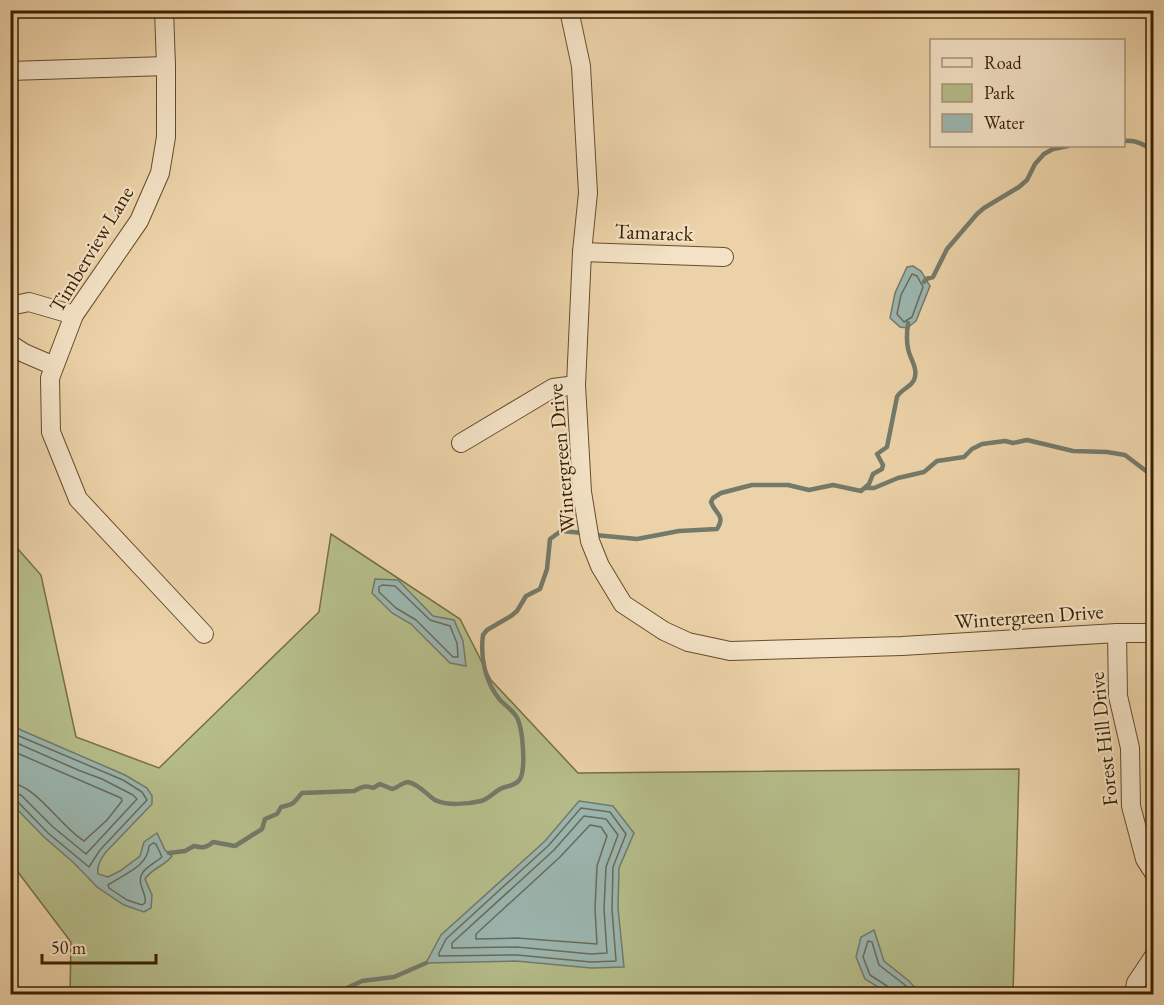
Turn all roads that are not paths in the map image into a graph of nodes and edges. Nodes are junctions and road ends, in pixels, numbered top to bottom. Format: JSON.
{"nodes":[{"id":1,"x":164,"y":10,"type":"edge"},
{"id":2,"x":569,"y":10,"type":"edge"},
{"id":3,"x":166,"y":66,"type":"junction"},
{"id":4,"x":10,"y":71,"type":"edge"},
{"id":5,"x":582,"y":252,"type":"junction"},
{"id":6,"x":724,"y":257,"type":"dead end"},
{"id":7,"x":10,"y":306,"type":"edge"},
{"id":8,"x":74,"y":315,"type":"junction"},
{"id":9,"x":10,"y":344,"type":"edge"},
{"id":10,"x":54,"y":366,"type":"junction"},
{"id":11,"x":576,"y":385,"type":"junction"},
{"id":12,"x":461,"y":443,"type":"dead end"},
{"id":13,"x":1117,"y":633,"type":"junction"},
{"id":14,"x":1154,"y":633,"type":"edge"},
{"id":15,"x":204,"y":634,"type":"dead end"},
{"id":16,"x":1154,"y":873,"type":"edge"},
{"id":17,"x":1154,"y":956,"type":"edge"},
{"id":18,"x":1134,"y":994,"type":"edge"}],
"edges":[{"from":1,"to":3,"type":"street","name":"Timberview Lane"},
{"from":2,"to":5,"type":"street","name":"Wintergreen Drive"},
{"from":3,"to":4,"type":"street"},
{"from":3,"to":8,"type":"street","name":"Timberview Lane"},
{"from":5,"to":6,"type":"street","name":"Tamarack"},
{"from":5,"to":11,"type":"street","name":"Wintergreen Drive"},
{"from":7,"to":8,"type":"street"},
{"from":8,"to":10,"type":"street","name":"Timberview Lane"},
{"from":9,"to":10,"type":"street"},
{"from":10,"to":15,"type":"street","name":"Timberview Lane"},
{"from":11,"to":12,"type":"street"},
{"from":11,"to":13,"type":"street","name":"Wintergreen Drive"},
{"from":13,"to":14,"type":"street","name":"Wintergreen Drive"},
{"from":13,"to":16,"type":"street","name":"Forest Hill Drive"},
{"from":17,"to":18,"type":"street"}]}
